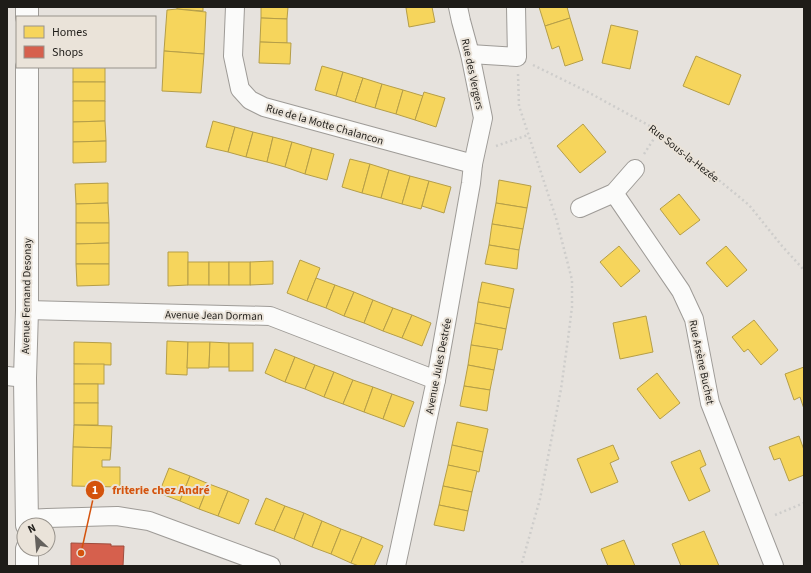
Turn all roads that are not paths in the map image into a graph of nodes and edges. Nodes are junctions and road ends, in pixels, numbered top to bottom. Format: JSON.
{"nodes":[{"id":1,"x":235,"y":7,"type":"edge"},
{"id":2,"x":458,"y":7,"type":"edge"},
{"id":3,"x":516,"y":7,"type":"edge"},
{"id":4,"x":470,"y":54,"type":"junction"},
{"id":5,"x":27,"y":68,"type":"edge"},
{"id":6,"x":473,"y":164,"type":"junction"},
{"id":7,"x":635,"y":169,"type":"road end"},
{"id":8,"x":614,"y":193,"type":"junction"},
{"id":9,"x":580,"y":208,"type":"dead end"},
{"id":10,"x":27,"y":310,"type":"junction"},
{"id":11,"x":16,"y":377,"type":"edge"},
{"id":12,"x":436,"y":380,"type":"junction"},
{"id":13,"x":27,"y":517,"type":"edge"},
{"id":14,"x":56,"y":518,"type":"edge"},
{"id":15,"x":271,"y":566,"type":"edge"},
{"id":16,"x":396,"y":566,"type":"edge"},
{"id":17,"x":774,"y":566,"type":"edge"}],
"edges":[{"from":1,"to":6,"type":"street","name":"Rue de la Motte Chalancon"},
{"from":2,"to":4,"type":"street","name":"Rue des Vergers"},
{"from":3,"to":4,"type":"street"},
{"from":4,"to":6,"type":"street","name":"Rue des Vergers"},
{"from":5,"to":10,"type":"main road","name":"Avenue Fernand Desonay"},
{"from":6,"to":12,"type":"street","name":"Avenue Jules Destrée"},
{"from":7,"to":8,"type":"street"},
{"from":8,"to":9,"type":"street"},
{"from":8,"to":17,"type":"street","name":"Rue Arsène Buchet"},
{"from":10,"to":11,"type":"main road","name":"Avenue Fernand Desonay"},
{"from":10,"to":12,"type":"street","name":"Avenue Jean Dorman"},
{"from":11,"to":13,"type":"main road","name":"Avenue Fernand Desonay"},
{"from":12,"to":16,"type":"street","name":"Avenue Jules Destrée"},
{"from":14,"to":15,"type":"street"}]}
